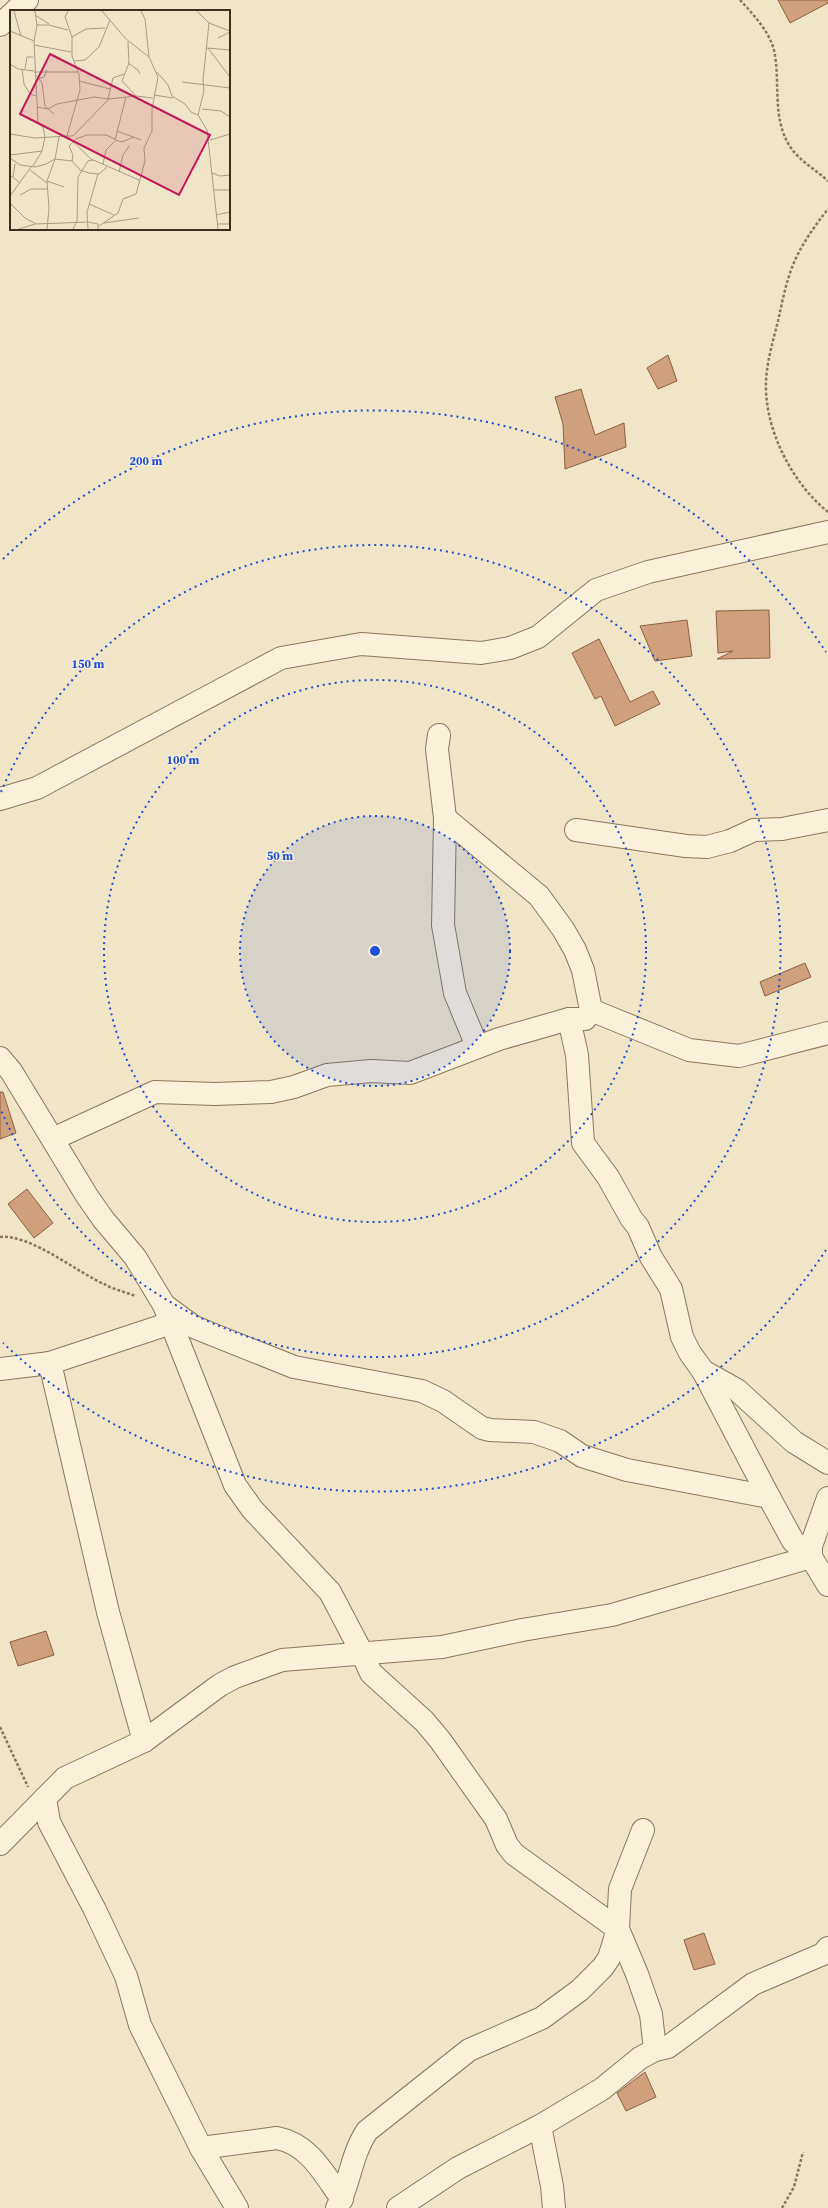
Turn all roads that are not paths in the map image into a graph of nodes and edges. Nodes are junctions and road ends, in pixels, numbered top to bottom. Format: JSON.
{"nodes":[{"id":1,"x":27,"y":0,"type":"edge"},
{"id":2,"x":16,"y":10,"type":"edge"},
{"id":3,"x":10,"y":16,"type":"edge"},
{"id":4,"x":0,"y":25,"type":"edge"},
{"id":5,"x":828,"y":532,"type":"edge"},
{"id":6,"x":439,"y":735,"type":"dead end"},
{"id":7,"x":0,"y":799,"type":"edge"},
{"id":8,"x":445,"y":818,"type":"junction"},
{"id":9,"x":828,"y":820,"type":"edge"},
{"id":10,"x":576,"y":830,"type":"dead end"},
{"id":11,"x":591,"y":1010,"type":"junction"},
{"id":12,"x":569,"y":1020,"type":"junction"},
{"id":13,"x":828,"y":1033,"type":"edge"},
{"id":14,"x":477,"y":1046,"type":"junction"},
{"id":15,"x":0,"y":1058,"type":"edge"},
{"id":16,"x":53,"y":1139,"type":"junction"},
{"id":17,"x":168,"y":1314,"type":"junction"},
{"id":18,"x":50,"y":1363,"type":"junction"},
{"id":19,"x":0,"y":1369,"type":"edge"},
{"id":20,"x":704,"y":1371,"type":"junction"},
{"id":21,"x":828,"y":1463,"type":"edge"},
{"id":22,"x":768,"y":1498,"type":"junction"},
{"id":23,"x":828,"y":1498,"type":"edge"},
{"id":24,"x":811,"y":1557,"type":"junction"},
{"id":25,"x":828,"y":1585,"type":"edge"},
{"id":26,"x":362,"y":1653,"type":"junction"},
{"id":27,"x":144,"y":1741,"type":"junction"},
{"id":28,"x":41,"y":1802,"type":"junction"},
{"id":29,"x":643,"y":1830,"type":"dead end"},
{"id":30,"x":0,"y":1844,"type":"edge"},
{"id":31,"x":618,"y":1929,"type":"junction"},
{"id":32,"x":828,"y":1948,"type":"edge"},
{"id":33,"x":655,"y":2050,"type":"junction"},
{"id":34,"x":540,"y":2126,"type":"junction"},
{"id":35,"x":201,"y":2148,"type":"junction"},
{"id":36,"x":339,"y":2203,"type":"edge"},
{"id":37,"x":237,"y":2208,"type":"edge"},
{"id":38,"x":398,"y":2208,"type":"edge"},
{"id":39,"x":554,"y":2208,"type":"edge"}],
"edges":[{"from":1,"to":2,"type":"street"},
{"from":3,"to":4,"type":"street"},
{"from":5,"to":7,"type":"street"},
{"from":6,"to":8,"type":"street"},
{"from":8,"to":11,"type":"street"},
{"from":8,"to":14,"type":"street"},
{"from":9,"to":10,"type":"street"},
{"from":11,"to":12,"type":"street"},
{"from":11,"to":13,"type":"street"},
{"from":12,"to":14,"type":"street"},
{"from":12,"to":20,"type":"street"},
{"from":14,"to":16,"type":"street"},
{"from":15,"to":16,"type":"street"},
{"from":16,"to":17,"type":"street"},
{"from":17,"to":18,"type":"street"},
{"from":17,"to":22,"type":"street"},
{"from":17,"to":26,"type":"street"},
{"from":18,"to":19,"type":"street"},
{"from":18,"to":27,"type":"street"},
{"from":20,"to":21,"type":"street"},
{"from":20,"to":22,"type":"street"},
{"from":22,"to":24,"type":"street"},
{"from":23,"to":24,"type":"street"},
{"from":24,"to":25,"type":"street"},
{"from":24,"to":26,"type":"street"},
{"from":26,"to":27,"type":"street"},
{"from":26,"to":31,"type":"street"},
{"from":27,"to":28,"type":"street"},
{"from":28,"to":30,"type":"street"},
{"from":28,"to":35,"type":"street"},
{"from":29,"to":31,"type":"street"},
{"from":31,"to":33,"type":"street"},
{"from":31,"to":36,"type":"street"},
{"from":32,"to":33,"type":"street"},
{"from":33,"to":34,"type":"street"},
{"from":34,"to":38,"type":"street"},
{"from":34,"to":39,"type":"street"},
{"from":35,"to":36,"type":"street"},
{"from":35,"to":37,"type":"street"}]}
